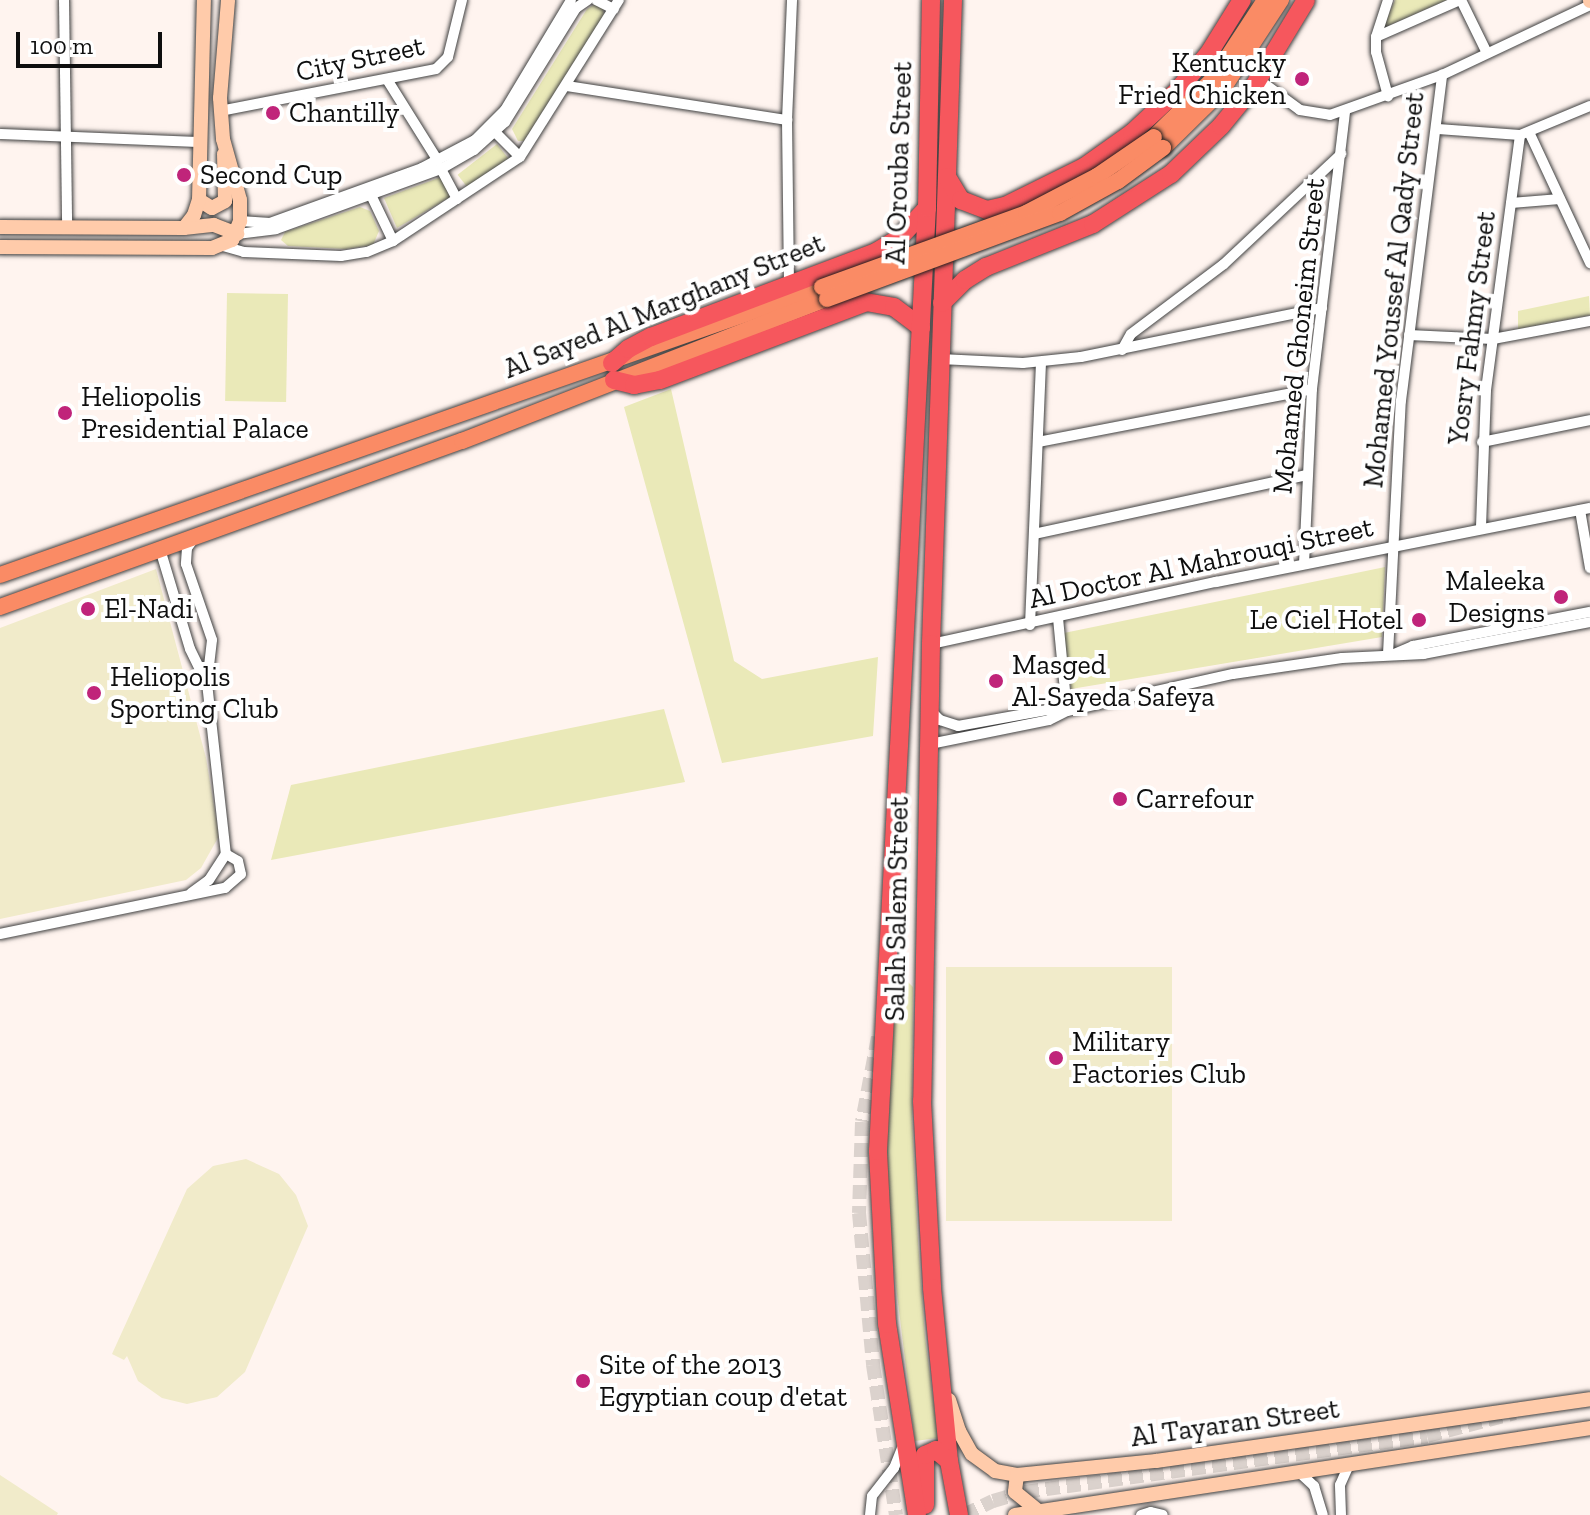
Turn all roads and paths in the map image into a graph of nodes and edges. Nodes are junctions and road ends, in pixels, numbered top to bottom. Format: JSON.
{"nodes":[{"id":1,"x":64,"y":0,"type":"edge"},
{"id":2,"x":204,"y":0,"type":"edge"},
{"id":3,"x":228,"y":0,"type":"edge"},
{"id":4,"x":462,"y":0,"type":"edge"},
{"id":5,"x":571,"y":0,"type":"edge"},
{"id":6,"x":588,"y":0,"type":"edge"},
{"id":7,"x":596,"y":0,"type":"edge"},
{"id":8,"x":792,"y":0,"type":"edge"},
{"id":9,"x":931,"y":0,"type":"edge"},
{"id":10,"x":1242,"y":0,"type":"edge"},
{"id":11,"x":1265,"y":0,"type":"edge"},
{"id":12,"x":1281,"y":0,"type":"edge"},
{"id":13,"x":1306,"y":0,"type":"edge"},
{"id":14,"x":1388,"y":0,"type":"edge"},
{"id":15,"x":1461,"y":0,"type":"edge"},
{"id":16,"x":1590,"y":2,"type":"edge"},
{"id":17,"x":617,"y":4,"type":"edge"},
{"id":18,"x":956,"y":5,"type":"edge"},
{"id":19,"x":1376,"y":37,"type":"junction"},
{"id":20,"x":1487,"y":53,"type":"junction"},
{"id":21,"x":1442,"y":75,"type":"junction"},
{"id":22,"x":1258,"y":79,"type":"junction"},
{"id":23,"x":388,"y":81,"type":"junction"},
{"id":24,"x":567,"y":86,"type":"junction"},
{"id":25,"x":1388,"y":96,"type":"junction"},
{"id":26,"x":1590,"y":106,"type":"edge"},
{"id":27,"x":220,"y":111,"type":"junction"},
{"id":28,"x":1345,"y":112,"type":"junction"},
{"id":29,"x":787,"y":120,"type":"junction"},
{"id":30,"x":1438,"y":129,"type":"junction"},
{"id":31,"x":495,"y":132,"type":"junction"},
{"id":32,"x":0,"y":134,"type":"edge"},
{"id":33,"x":1524,"y":134,"type":"junction"},
{"id":34,"x":66,"y":136,"type":"junction"},
{"id":35,"x":199,"y":142,"type":"junction"},
{"id":36,"x":226,"y":150,"type":"junction"},
{"id":37,"x":1341,"y":154,"type":"junction"},
{"id":38,"x":520,"y":157,"type":"junction"},
{"id":39,"x":439,"y":165,"type":"junction"},
{"id":40,"x":947,"y":177,"type":"junction"},
{"id":41,"x":371,"y":195,"type":"junction"},
{"id":42,"x":457,"y":199,"type":"junction"},
{"id":43,"x":1560,"y":199,"type":"junction"},
{"id":44,"x":199,"y":200,"type":"junction"},
{"id":45,"x":1511,"y":203,"type":"junction"},
{"id":46,"x":927,"y":208,"type":"junction"},
{"id":47,"x":997,"y":209,"type":"junction"},
{"id":48,"x":214,"y":225,"type":"junction"},
{"id":49,"x":0,"y":227,"type":"edge"},
{"id":50,"x":67,"y":227,"type":"junction"},
{"id":51,"x":184,"y":228,"type":"junction"},
{"id":52,"x":238,"y":228,"type":"junction"},
{"id":53,"x":271,"y":231,"type":"junction"},
{"id":54,"x":393,"y":241,"type":"junction"},
{"id":55,"x":0,"y":247,"type":"edge"},
{"id":56,"x":217,"y":247,"type":"junction"},
{"id":57,"x":272,"y":253,"type":"junction"},
{"id":58,"x":1008,"y":258,"type":"junction"},
{"id":59,"x":847,"y":262,"type":"junction"},
{"id":60,"x":1590,"y":263,"type":"edge"},
{"id":61,"x":789,"y":284,"type":"junction"},
{"id":62,"x":942,"y":303,"type":"junction"},
{"id":63,"x":857,"y":305,"type":"junction"},
{"id":64,"x":1322,"y":308,"type":"junction"},
{"id":65,"x":1590,"y":321,"type":"edge"},
{"id":66,"x":921,"y":327,"type":"junction"},
{"id":67,"x":1409,"y":335,"type":"junction"},
{"id":68,"x":1493,"y":339,"type":"junction"},
{"id":69,"x":1122,"y":350,"type":"junction"},
{"id":70,"x":940,"y":359,"type":"junction"},
{"id":71,"x":1041,"y":362,"type":"junction"},
{"id":72,"x":590,"y":371,"type":"junction"},
{"id":73,"x":613,"y":372,"type":"junction"},
{"id":74,"x":596,"y":387,"type":"junction"},
{"id":75,"x":1312,"y":389,"type":"junction"},
{"id":76,"x":1590,"y":420,"type":"edge"},
{"id":77,"x":1038,"y":442,"type":"junction"},
{"id":78,"x":1482,"y":442,"type":"junction"},
{"id":79,"x":1306,"y":475,"type":"junction"},
{"id":80,"x":1585,"y":509,"type":"edge"},
{"id":81,"x":1481,"y":527,"type":"junction"},
{"id":82,"x":1034,"y":534,"type":"junction"},
{"id":83,"x":196,"y":536,"type":"junction"},
{"id":84,"x":1393,"y":546,"type":"junction"},
{"id":85,"x":160,"y":549,"type":"junction"},
{"id":86,"x":1304,"y":564,"type":"junction"},
{"id":87,"x":1590,"y":568,"type":"edge"},
{"id":88,"x":0,"y":575,"type":"edge"},
{"id":89,"x":3,"y":603,"type":"edge"},
{"id":90,"x":1590,"y":612,"type":"edge"},
{"id":91,"x":1058,"y":618,"type":"junction"},
{"id":92,"x":1590,"y":622,"type":"edge"},
{"id":93,"x":1030,"y":625,"type":"junction"},
{"id":94,"x":931,"y":644,"type":"junction"},
{"id":95,"x":1391,"y":654,"type":"junction"},
{"id":96,"x":207,"y":683,"type":"junction"},
{"id":97,"x":931,"y":711,"type":"junction"},
{"id":98,"x":1063,"y":712,"type":"junction"},
{"id":99,"x":930,"y":744,"type":"junction"},
{"id":100,"x":226,"y":854,"type":"junction"},
{"id":101,"x":241,"y":870,"type":"junction"},
{"id":102,"x":218,"y":873,"type":"junction"},
{"id":103,"x":225,"y":888,"type":"junction"},
{"id":104,"x":183,"y":896,"type":"junction"},
{"id":105,"x":0,"y":934,"type":"edge"},
{"id":106,"x":890,"y":964,"type":"junction"},
{"id":107,"x":924,"y":964,"type":"junction"},
{"id":108,"x":942,"y":1381,"type":"junction"},
{"id":109,"x":1590,"y":1399,"type":"edge"},
{"id":110,"x":1590,"y":1428,"type":"edge"},
{"id":111,"x":905,"y":1438,"type":"junction"},
{"id":112,"x":949,"y":1461,"type":"junction"},
{"id":113,"x":1349,"y":1465,"type":"junction"},
{"id":114,"x":1299,"y":1472,"type":"junction"},
{"id":115,"x":1017,"y":1475,"type":"junction"},
{"id":116,"x":1163,"y":1492,"type":"junction"},
{"id":117,"x":1339,"y":1492,"type":"junction"},
{"id":118,"x":1319,"y":1495,"type":"junction"},
{"id":119,"x":1132,"y":1496,"type":"junction"},
{"id":120,"x":1037,"y":1510,"type":"junction"},
{"id":121,"x":870,"y":1515,"type":"edge"},
{"id":122,"x":917,"y":1515,"type":"edge"},
{"id":123,"x":925,"y":1515,"type":"edge"},
{"id":124,"x":959,"y":1515,"type":"edge"},
{"id":125,"x":1015,"y":1515,"type":"edge"},
{"id":126,"x":1138,"y":1515,"type":"edge"},
{"id":127,"x":1165,"y":1515,"type":"edge"},
{"id":128,"x":1323,"y":1515,"type":"edge"},
{"id":129,"x":1341,"y":1515,"type":"edge"}],
"edges":[{"from":1,"to":34,"type":"street"},
{"from":2,"to":35,"type":"main road"},
{"from":3,"to":27,"type":"main road"},
{"from":4,"to":23,"type":"street","name":"City Street"},
{"from":5,"to":39,"type":"street"},
{"from":6,"to":31,"type":"street"},
{"from":7,"to":17,"type":"street"},
{"from":8,"to":29,"type":"street"},
{"from":9,"to":46,"type":"highway","name":"Al Orouba Street"},
{"from":10,"to":47,"type":"highway"},
{"from":11,"to":73,"type":"main road","bridge":true},
{"from":12,"to":73,"type":"main road","bridge":true},
{"from":13,"to":22,"type":"highway"},
{"from":14,"to":19,"type":"street"},
{"from":15,"to":19,"type":"street"},
{"from":15,"to":20,"type":"street"},
{"from":16,"to":20,"type":"street"},
{"from":17,"to":24,"type":"street"},
{"from":18,"to":40,"type":"highway","name":"Al Orouba Street"},
{"from":19,"to":25,"type":"street"},
{"from":20,"to":21,"type":"street"},
{"from":21,"to":25,"type":"street"},
{"from":21,"to":30,"type":"street","name":"Mohamed Youssef Al Qady Street"},
{"from":22,"to":28,"type":"street"},
{"from":22,"to":58,"type":"highway"},
{"from":23,"to":27,"type":"street","name":"City Street"},
{"from":23,"to":39,"type":"street"},
{"from":24,"to":29,"type":"street"},
{"from":24,"to":38,"type":"street"},
{"from":25,"to":28,"type":"street"},
{"from":26,"to":33,"type":"street"},
{"from":27,"to":36,"type":"main road"},
{"from":28,"to":37,"type":"street","name":"Mohamed Ghoneim Street"},
{"from":29,"to":61,"type":"street"},
{"from":30,"to":33,"type":"street"},
{"from":30,"to":67,"type":"street","name":"Mohamed Youssef Al Qady Street"},
{"from":31,"to":38,"type":"street"},
{"from":31,"to":39,"type":"street"},
{"from":32,"to":34,"type":"street"},
{"from":33,"to":43,"type":"street"},
{"from":33,"to":45,"type":"street","name":"Yosry Fahmy Street"},
{"from":34,"to":35,"type":"street"},
{"from":34,"to":50,"type":"street"},
{"from":35,"to":44,"type":"main road"},
{"from":36,"to":44,"type":"main road"},
{"from":36,"to":52,"type":"main road"},
{"from":37,"to":64,"type":"street","name":"Mohamed Ghoneim Street"},
{"from":37,"to":69,"type":"street"},
{"from":38,"to":42,"type":"street"},
{"from":39,"to":41,"type":"street"},
{"from":39,"to":42,"type":"street"},
{"from":39,"to":52,"type":"street"},
{"from":40,"to":47,"type":"highway"},
{"from":40,"to":62,"type":"highway","name":"Al Orouba Street"},
{"from":41,"to":53,"type":"street"},
{"from":41,"to":54,"type":"street"},
{"from":42,"to":54,"type":"street"},
{"from":43,"to":45,"type":"street"},
{"from":43,"to":60,"type":"street"},
{"from":44,"to":51,"type":"main road"},
{"from":45,"to":68,"type":"street","name":"Yosry Fahmy Street"},
{"from":46,"to":59,"type":"highway","name":"Al Sayed Al Marghany Street"},
{"from":46,"to":66,"type":"highway","name":"Al Orouba Street"},
{"from":47,"to":58,"type":"highway"},
{"from":48,"to":51,"type":"main road"},
{"from":48,"to":52,"type":"main road"},
{"from":48,"to":56,"type":"main road"},
{"from":49,"to":50,"type":"main road"},
{"from":50,"to":51,"type":"main road"},
{"from":52,"to":53,"type":"street"},
{"from":52,"to":56,"type":"main road"},
{"from":53,"to":57,"type":"street"},
{"from":54,"to":57,"type":"street"},
{"from":55,"to":56,"type":"main road"},
{"from":56,"to":57,"type":"street"},
{"from":58,"to":62,"type":"highway"},
{"from":59,"to":61,"type":"highway","name":"Al Sayed Al Marghany Street"},
{"from":59,"to":63,"type":"highway"},
{"from":61,"to":73,"type":"highway","name":"Al Sayed Al Marghany Street"},
{"from":62,"to":70,"type":"highway","name":"Salah Salem Street"},
{"from":63,"to":66,"type":"highway","name":"Al Sayed Al Marghany Street"},
{"from":63,"to":73,"type":"highway","name":"Al Sayed Al Marghany Street"},
{"from":64,"to":69,"type":"street"},
{"from":64,"to":75,"type":"street","name":"Mohamed Ghoneim Street"},
{"from":65,"to":68,"type":"street"},
{"from":66,"to":106,"type":"highway","name":"Salah Salem Street"},
{"from":67,"to":68,"type":"street"},
{"from":67,"to":84,"type":"street","name":"Mohamed Youssef Al Qady Street"},
{"from":68,"to":78,"type":"street","name":"Yosry Fahmy Street"},
{"from":69,"to":71,"type":"street"},
{"from":70,"to":71,"type":"street"},
{"from":70,"to":94,"type":"highway","name":"Salah Salem Street"},
{"from":71,"to":77,"type":"street"},
{"from":72,"to":73,"type":"main road","name":"Al Sayed Al Marghany Street"},
{"from":72,"to":74,"type":"main road"},
{"from":72,"to":88,"type":"main road","name":"Al Sayed Al Marghany Street"},
{"from":73,"to":74,"type":"main road","name":"Al Sayed Al Marghany Street"},
{"from":74,"to":83,"type":"main road","name":"Al Sayed Al Marghany Street"},
{"from":75,"to":77,"type":"street"},
{"from":75,"to":79,"type":"street","name":"Mohamed Ghoneim Street"},
{"from":76,"to":78,"type":"street"},
{"from":77,"to":82,"type":"street"},
{"from":78,"to":81,"type":"street","name":"Yosry Fahmy Street"},
{"from":79,"to":82,"type":"street"},
{"from":79,"to":86,"type":"street","name":"Mohamed Ghoneim Street"},
{"from":80,"to":81,"type":"street","name":"Al Doctor Al Mahrouqi Street"},
{"from":80,"to":87,"type":"street"},
{"from":81,"to":84,"type":"street","name":"Al Doctor Al Mahrouqi Street"},
{"from":82,"to":93,"type":"street"},
{"from":83,"to":85,"type":"main road","name":"Al Sayed Al Marghany Street"},
{"from":83,"to":96,"type":"street"},
{"from":84,"to":86,"type":"street","name":"Al Doctor Al Mahrouqi Street"},
{"from":84,"to":95,"type":"street","name":"Mohamed Youssef Al Qady Street"},
{"from":85,"to":89,"type":"main road","name":"Al Sayed Al Marghany Street"},
{"from":85,"to":96,"type":"street"},
{"from":86,"to":91,"type":"street","name":"Al Doctor Al Mahrouqi Street"},
{"from":90,"to":95,"type":"street"},
{"from":91,"to":93,"type":"street","name":"Al Doctor Al Mahrouqi Street"},
{"from":91,"to":98,"type":"street"},
{"from":92,"to":95,"type":"street"},
{"from":93,"to":94,"type":"street","name":"Al Doctor Al Mahrouqi Street"},
{"from":94,"to":97,"type":"highway","name":"Salah Salem Street"},
{"from":95,"to":98,"type":"street"},
{"from":96,"to":100,"type":"street"},
{"from":97,"to":98,"type":"street"},
{"from":97,"to":99,"type":"highway","name":"Salah Salem Street"},
{"from":98,"to":99,"type":"street"},
{"from":99,"to":107,"type":"highway","name":"Salah Salem Street"},
{"from":100,"to":101,"type":"street"},
{"from":100,"to":102,"type":"street"},
{"from":101,"to":102,"type":"street"},
{"from":101,"to":103,"type":"street"},
{"from":102,"to":103,"type":"street"},
{"from":102,"to":104,"type":"street"},
{"from":103,"to":104,"type":"street"},
{"from":104,"to":105,"type":"street"},
{"from":106,"to":107,"type":"highway"},
{"from":106,"to":111,"type":"highway","name":"Salah Salem Street"},
{"from":107,"to":108,"type":"highway","name":"Salah Salem Street"},
{"from":108,"to":112,"type":"highway","name":"Salah Salem Street"},
{"from":108,"to":115,"type":"main road","name":"Al Tayaran Street"},
{"from":109,"to":115,"type":"main road","name":"Al Tayaran Street"},
{"from":110,"to":113,"type":"main road","name":"Al Tayaran Street"},
{"from":111,"to":121,"type":"street"},
{"from":111,"to":122,"type":"highway","name":"Salah Salem Street"},
{"from":112,"to":123,"type":"highway"},
{"from":112,"to":124,"type":"highway","name":"Salah Salem Street"},
{"from":113,"to":114,"type":"main road","name":"Al Tayaran Street"},
{"from":113,"to":117,"type":"street"},
{"from":114,"to":116,"type":"main road","name":"Al Tayaran Street"},
{"from":114,"to":118,"type":"street"},
{"from":115,"to":120,"type":"main road"},
{"from":116,"to":119,"type":"main road","name":"Al Tayaran Street"},
{"from":116,"to":127,"type":"street"},
{"from":117,"to":118,"type":"street"},
{"from":117,"to":129,"type":"street"},
{"from":118,"to":128,"type":"street"},
{"from":119,"to":120,"type":"main road","name":"Al Tayaran Street"},
{"from":119,"to":126,"type":"street"},
{"from":120,"to":125,"type":"main road","name":"Al Tayaran Street"},
{"from":126,"to":127,"type":"street"}]}
